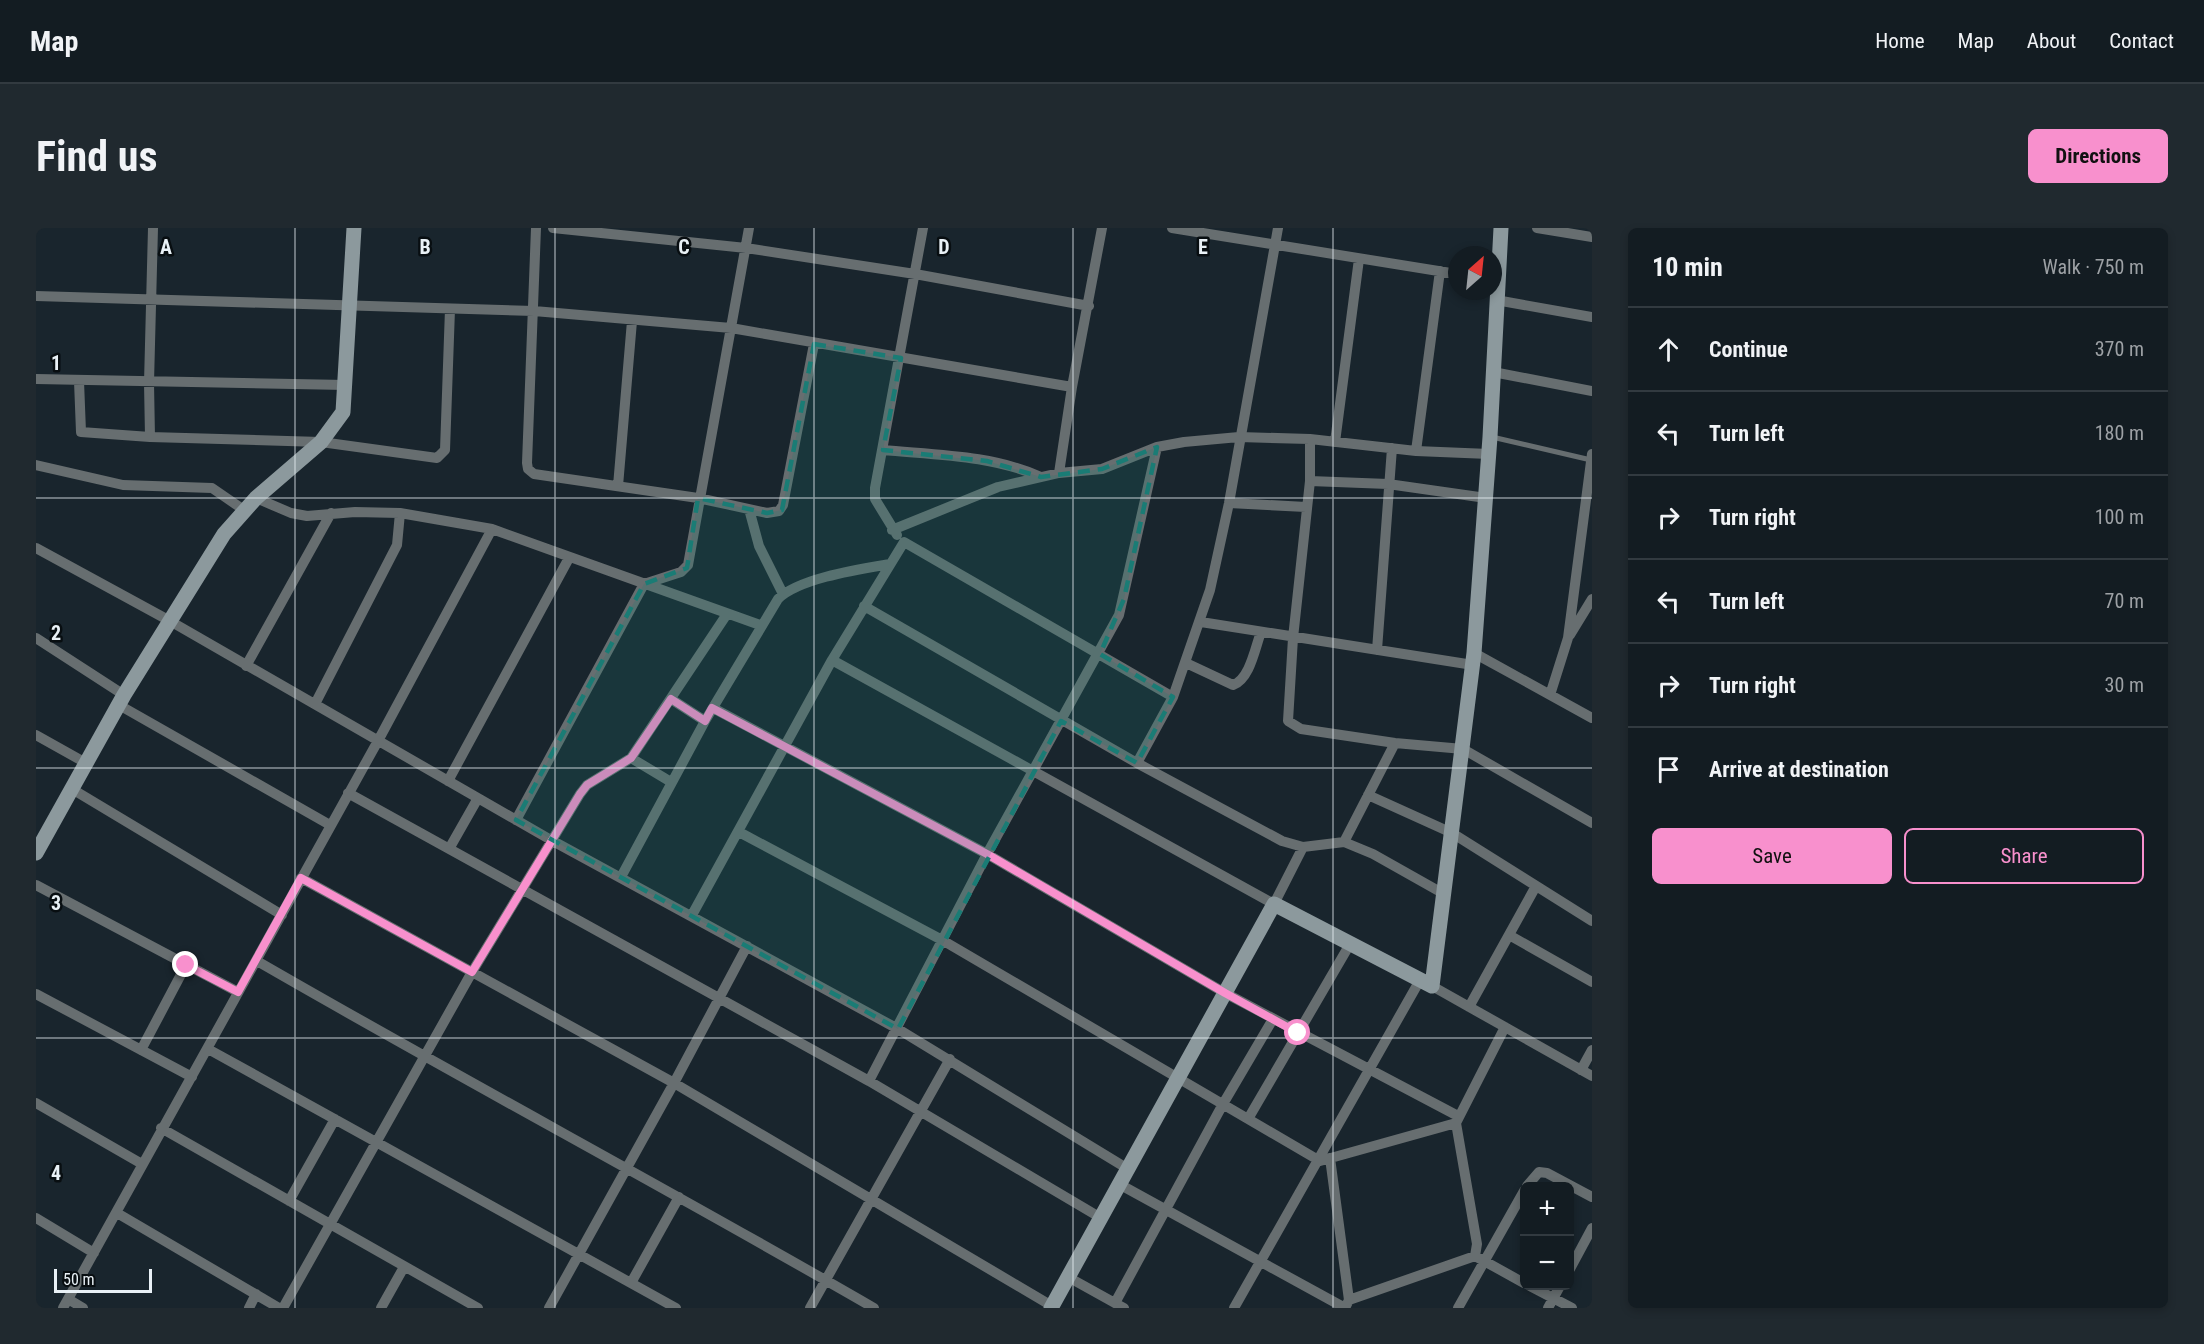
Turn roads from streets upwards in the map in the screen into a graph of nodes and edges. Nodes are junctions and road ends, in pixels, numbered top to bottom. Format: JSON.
{"nodes":[{"id":1,"x":153,"y":228,"type":"edge"},
{"id":2,"x":354,"y":228,"type":"edge"},
{"id":3,"x":536,"y":228,"type":"edge"},
{"id":4,"x":553,"y":228,"type":"edge"},
{"id":5,"x":749,"y":228,"type":"edge"},
{"id":6,"x":923,"y":228,"type":"edge"},
{"id":7,"x":1102,"y":228,"type":"edge"},
{"id":8,"x":1172,"y":228,"type":"edge"},
{"id":9,"x":1278,"y":228,"type":"edge"},
{"id":10,"x":1501,"y":228,"type":"edge"},
{"id":11,"x":1537,"y":228,"type":"edge"},
{"id":12,"x":1554,"y":229,"type":"edge"},
{"id":13,"x":1592,"y":237,"type":"edge"},
{"id":14,"x":1275,"y":246,"type":"junction"},
{"id":15,"x":1499,"y":246,"type":"edge"},
{"id":16,"x":746,"y":248,"type":"junction"},
{"id":17,"x":1359,"y":259,"type":"junction"},
{"id":18,"x":1440,"y":272,"type":"junction"},
{"id":19,"x":1448,"y":273,"type":"edge"},
{"id":20,"x":915,"y":274,"type":"junction"},
{"id":21,"x":36,"y":296,"type":"edge"},
{"id":22,"x":152,"y":300,"type":"junction"},
{"id":23,"x":1496,"y":300,"type":"joint"},
{"id":24,"x":1089,"y":306,"type":"junction"},
{"id":25,"x":351,"y":308,"type":"junction"},
{"id":26,"x":450,"y":309,"type":"junction"},
{"id":27,"x":534,"y":312,"type":"junction"},
{"id":28,"x":1592,"y":318,"type":"edge"},
{"id":29,"x":632,"y":321,"type":"junction"},
{"id":30,"x":731,"y":328,"type":"junction"},
{"id":31,"x":814,"y":344,"type":"junction"},
{"id":32,"x":901,"y":358,"type":"junction"},
{"id":33,"x":1493,"y":372,"type":"junction"},
{"id":34,"x":36,"y":379,"type":"edge"},
{"id":35,"x":79,"y":381,"type":"junction"},
{"id":36,"x":148,"y":382,"type":"junction"},
{"id":37,"x":346,"y":386,"type":"junction"},
{"id":38,"x":1072,"y":387,"type":"junction"},
{"id":39,"x":1592,"y":391,"type":"edge"},
{"id":40,"x":150,"y":437,"type":"junction"},
{"id":41,"x":1239,"y":437,"type":"junction"},
{"id":42,"x":1310,"y":439,"type":"junction"},
{"id":43,"x":321,"y":442,"type":"junction"},
{"id":44,"x":1335,"y":442,"type":"junction"},
{"id":45,"x":1157,"y":447,"type":"junction"},
{"id":46,"x":1392,"y":448,"type":"junction"},
{"id":47,"x":883,"y":450,"type":"junction"},
{"id":48,"x":1416,"y":451,"type":"junction"},
{"id":49,"x":1489,"y":454,"type":"junction"},
{"id":50,"x":1592,"y":458,"type":"edge"},
{"id":51,"x":36,"y":465,"type":"edge"},
{"id":52,"x":1059,"y":473,"type":"junction"},
{"id":53,"x":1041,"y":477,"type":"junction"},
{"id":54,"x":1310,"y":481,"type":"junction"},
{"id":55,"x":1388,"y":484,"type":"junction"},
{"id":56,"x":618,"y":486,"type":"junction"},
{"id":57,"x":256,"y":498,"type":"junction"},
{"id":58,"x":698,"y":498,"type":"junction"},
{"id":59,"x":1485,"y":498,"type":"junction"},
{"id":60,"x":1229,"y":503,"type":"junction"},
{"id":61,"x":1306,"y":507,"type":"junction"},
{"id":62,"x":749,"y":509,"type":"junction"},
{"id":63,"x":244,"y":510,"type":"junction"},
{"id":64,"x":331,"y":513,"type":"junction"},
{"id":65,"x":400,"y":513,"type":"junction"},
{"id":66,"x":492,"y":529,"type":"junction"},
{"id":67,"x":892,"y":530,"type":"junction"},
{"id":68,"x":904,"y":542,"type":"junction"},
{"id":69,"x":36,"y":548,"type":"edge"},
{"id":70,"x":569,"y":558,"type":"junction"},
{"id":71,"x":890,"y":564,"type":"junction"},
{"id":72,"x":644,"y":584,"type":"junction"},
{"id":73,"x":783,"y":594,"type":"junction"},
{"id":74,"x":1592,"y":599,"type":"edge"},
{"id":75,"x":864,"y":606,"type":"junction"},
{"id":76,"x":727,"y":614,"type":"junction"},
{"id":77,"x":1588,"y":615,"type":"edge"},
{"id":78,"x":170,"y":621,"type":"junction"},
{"id":79,"x":1201,"y":622,"type":"junction"},
{"id":80,"x":760,"y":625,"type":"junction"},
{"id":81,"x":1261,"y":632,"type":"junction"},
{"id":82,"x":36,"y":638,"type":"edge"},
{"id":83,"x":1293,"y":638,"type":"junction"},
{"id":84,"x":1568,"y":638,"type":"junction"},
{"id":85,"x":1377,"y":650,"type":"junction"},
{"id":86,"x":1100,"y":654,"type":"junction"},
{"id":87,"x":1473,"y":659,"type":"junction"},
{"id":88,"x":832,"y":660,"type":"junction"},
{"id":89,"x":1186,"y":663,"type":"junction"},
{"id":90,"x":246,"y":666,"type":"junction"},
{"id":91,"x":1550,"y":695,"type":"junction"},
{"id":92,"x":1173,"y":697,"type":"junction"},
{"id":93,"x":671,"y":699,"type":"junction"},
{"id":94,"x":121,"y":700,"type":"junction"},
{"id":95,"x":315,"y":704,"type":"junction"},
{"id":96,"x":712,"y":708,"type":"junction"},
{"id":97,"x":1592,"y":717,"type":"edge"},
{"id":98,"x":705,"y":721,"type":"junction"},
{"id":99,"x":1061,"y":721,"type":"junction"},
{"id":100,"x":36,"y":735,"type":"edge"},
{"id":101,"x":379,"y":739,"type":"junction"},
{"id":102,"x":1395,"y":743,"type":"junction"},
{"id":103,"x":783,"y":747,"type":"junction"},
{"id":104,"x":1463,"y":750,"type":"junction"},
{"id":105,"x":631,"y":758,"type":"junction"},
{"id":106,"x":86,"y":763,"type":"junction"},
{"id":107,"x":1137,"y":763,"type":"junction"},
{"id":108,"x":1034,"y":769,"type":"junction"},
{"id":109,"x":448,"y":781,"type":"junction"},
{"id":110,"x":671,"y":782,"type":"junction"},
{"id":111,"x":72,"y":789,"type":"junction"},
{"id":112,"x":348,"y":793,"type":"junction"},
{"id":113,"x":1368,"y":795,"type":"junction"},
{"id":114,"x":478,"y":798,"type":"junction"},
{"id":115,"x":516,"y":820,"type":"junction"},
{"id":116,"x":1592,"y":823,"type":"edge"},
{"id":117,"x":330,"y":825,"type":"junction"},
{"id":118,"x":738,"y":832,"type":"junction"},
{"id":119,"x":1452,"y":833,"type":"junction"},
{"id":120,"x":41,"y":834,"type":"edge"},
{"id":121,"x":551,"y":840,"type":"junction"},
{"id":122,"x":1344,"y":842,"type":"junction"},
{"id":123,"x":1303,"y":847,"type":"junction"},
{"id":124,"x":449,"y":849,"type":"junction"},
{"id":125,"x":36,"y":853,"type":"edge"},
{"id":126,"x":987,"y":854,"type":"junction"},
{"id":127,"x":621,"y":877,"type":"junction"},
{"id":128,"x":301,"y":878,"type":"junction"},
{"id":129,"x":36,"y":885,"type":"edge"},
{"id":130,"x":1536,"y":886,"type":"junction"},
{"id":131,"x":521,"y":890,"type":"junction"},
{"id":132,"x":1444,"y":894,"type":"junction"},
{"id":133,"x":1274,"y":904,"type":"junction"},
{"id":134,"x":282,"y":915,"type":"junction"},
{"id":135,"x":692,"y":915,"type":"junction"},
{"id":136,"x":1592,"y":921,"type":"edge"},
{"id":137,"x":1509,"y":934,"type":"junction"},
{"id":138,"x":942,"y":940,"type":"junction"},
{"id":139,"x":1350,"y":944,"type":"junction"},
{"id":140,"x":747,"y":946,"type":"junction"},
{"id":141,"x":257,"y":962,"type":"junction"},
{"id":142,"x":186,"y":965,"type":"junction"},
{"id":143,"x":472,"y":972,"type":"junction"},
{"id":144,"x":1592,"y":982,"type":"edge"},
{"id":145,"x":1426,"y":983,"type":"junction"},
{"id":146,"x":238,"y":992,"type":"junction"},
{"id":147,"x":1225,"y":993,"type":"junction"},
{"id":148,"x":36,"y":994,"type":"edge"},
{"id":149,"x":719,"y":998,"type":"junction"},
{"id":150,"x":1469,"y":1007,"type":"junction"},
{"id":151,"x":1273,"y":1019,"type":"junction"},
{"id":152,"x":1505,"y":1027,"type":"junction"},
{"id":153,"x":898,"y":1029,"type":"junction"},
{"id":154,"x":1298,"y":1033,"type":"junction"},
{"id":155,"x":208,"y":1049,"type":"junction"},
{"id":156,"x":141,"y":1050,"type":"junction"},
{"id":157,"x":1592,"y":1050,"type":"edge"},
{"id":158,"x":423,"y":1057,"type":"junction"},
{"id":159,"x":950,"y":1059,"type":"junction"},
{"id":160,"x":1581,"y":1070,"type":"junction"},
{"id":161,"x":1370,"y":1071,"type":"junction"},
{"id":162,"x":1592,"y":1076,"type":"edge"},
{"id":163,"x":192,"y":1077,"type":"junction"},
{"id":164,"x":1179,"y":1079,"type":"junction"},
{"id":165,"x":869,"y":1081,"type":"junction"},
{"id":166,"x":674,"y":1083,"type":"junction"},
{"id":167,"x":36,"y":1103,"type":"edge"},
{"id":168,"x":1223,"y":1104,"type":"junction"},
{"id":169,"x":920,"y":1112,"type":"junction"},
{"id":170,"x":335,"y":1119,"type":"junction"},
{"id":171,"x":1248,"y":1119,"type":"junction"},
{"id":172,"x":1457,"y":1119,"type":"junction"},
{"id":173,"x":162,"y":1128,"type":"junction"},
{"id":174,"x":378,"y":1142,"type":"junction"},
{"id":175,"x":1325,"y":1159,"type":"junction"},
{"id":176,"x":142,"y":1164,"type":"junction"},
{"id":177,"x":626,"y":1167,"type":"junction"},
{"id":178,"x":1128,"y":1169,"type":"junction"},
{"id":179,"x":1530,"y":1182,"type":"edge"},
{"id":180,"x":1564,"y":1182,"type":"edge"},
{"id":181,"x":1119,"y":1184,"type":"junction"},
{"id":182,"x":1574,"y":1187,"type":"edge"},
{"id":183,"x":679,"y":1197,"type":"junction"},
{"id":184,"x":872,"y":1197,"type":"junction"},
{"id":185,"x":1592,"y":1197,"type":"edge"},
{"id":186,"x":1520,"y":1198,"type":"edge"},
{"id":187,"x":289,"y":1201,"type":"junction"},
{"id":188,"x":1167,"y":1211,"type":"junction"},
{"id":189,"x":117,"y":1213,"type":"junction"},
{"id":190,"x":36,"y":1218,"type":"edge"},
{"id":191,"x":1101,"y":1218,"type":"junction"},
{"id":192,"x":330,"y":1226,"type":"junction"},
{"id":193,"x":1592,"y":1228,"type":"edge"},
{"id":194,"x":94,"y":1253,"type":"junction"},
{"id":195,"x":578,"y":1254,"type":"junction"},
{"id":196,"x":1474,"y":1256,"type":"junction"},
{"id":197,"x":1574,"y":1260,"type":"edge"},
{"id":198,"x":1486,"y":1262,"type":"junction"},
{"id":199,"x":1260,"y":1264,"type":"junction"},
{"id":200,"x":404,"y":1267,"type":"junction"},
{"id":201,"x":1068,"y":1277,"type":"junction"},
{"id":202,"x":826,"y":1280,"type":"junction"},
{"id":203,"x":1520,"y":1281,"type":"edge"},
{"id":204,"x":631,"y":1283,"type":"junction"},
{"id":205,"x":1535,"y":1290,"type":"edge"},
{"id":206,"x":256,"y":1294,"type":"junction"},
{"id":207,"x":1349,"y":1300,"type":"junction"},
{"id":208,"x":1551,"y":1303,"type":"edge"},
{"id":209,"x":65,"y":1304,"type":"edge"},
{"id":210,"x":1120,"y":1306,"type":"edge"},
{"id":211,"x":1052,"y":1307,"type":"edge"},
{"id":212,"x":83,"y":1308,"type":"edge"},
{"id":213,"x":249,"y":1308,"type":"edge"},
{"id":214,"x":281,"y":1308,"type":"edge"},
{"id":215,"x":381,"y":1308,"type":"edge"},
{"id":216,"x":478,"y":1308,"type":"edge"},
{"id":217,"x":549,"y":1308,"type":"edge"},
{"id":218,"x":676,"y":1308,"type":"edge"},
{"id":219,"x":810,"y":1308,"type":"edge"},
{"id":220,"x":874,"y":1308,"type":"edge"},
{"id":221,"x":1234,"y":1308,"type":"edge"},
{"id":222,"x":1458,"y":1308,"type":"edge"},
{"id":223,"x":1572,"y":1308,"type":"edge"}],
"edges":[{"from":1,"to":22,"type":"street"},
{"from":2,"to":25,"type":"street"},
{"from":3,"to":27,"type":"street"},
{"from":4,"to":16,"type":"street"},
{"from":5,"to":16,"type":"street"},
{"from":6,"to":20,"type":"street"},
{"from":7,"to":24,"type":"street"},
{"from":8,"to":14,"type":"street"},
{"from":9,"to":14,"type":"street"},
{"from":10,"to":15,"type":"street"},
{"from":11,"to":12,"type":"street"},
{"from":12,"to":13,"type":"street"},
{"from":14,"to":17,"type":"street"},
{"from":14,"to":41,"type":"street"},
{"from":16,"to":20,"type":"street"},
{"from":16,"to":30,"type":"street"},
{"from":17,"to":18,"type":"street"},
{"from":17,"to":44,"type":"street"},
{"from":18,"to":19,"type":"street"},
{"from":18,"to":48,"type":"street"},
{"from":20,"to":24,"type":"street"},
{"from":20,"to":32,"type":"street"},
{"from":21,"to":22,"type":"street"},
{"from":22,"to":25,"type":"street"},
{"from":22,"to":36,"type":"street"},
{"from":23,"to":28,"type":"street"},
{"from":23,"to":33,"type":"street"},
{"from":24,"to":38,"type":"street"},
{"from":25,"to":26,"type":"street"},
{"from":25,"to":37,"type":"street"},
{"from":26,"to":27,"type":"street"},
{"from":26,"to":43,"type":"street"},
{"from":27,"to":29,"type":"street"},
{"from":27,"to":56,"type":"street"},
{"from":29,"to":30,"type":"street"},
{"from":29,"to":56,"type":"street"},
{"from":30,"to":31,"type":"street"},
{"from":30,"to":58,"type":"street"},
{"from":31,"to":32,"type":"street"},
{"from":31,"to":62,"type":"street"},
{"from":32,"to":38,"type":"street"},
{"from":32,"to":47,"type":"street"},
{"from":33,"to":39,"type":"street"},
{"from":33,"to":49,"type":"street"},
{"from":34,"to":35,"type":"street"},
{"from":35,"to":36,"type":"street"},
{"from":35,"to":40,"type":"street"},
{"from":36,"to":37,"type":"street"},
{"from":36,"to":40,"type":"street"},
{"from":37,"to":43,"type":"street"},
{"from":38,"to":52,"type":"street"},
{"from":40,"to":43,"type":"street"},
{"from":41,"to":42,"type":"street"},
{"from":41,"to":45,"type":"street"},
{"from":41,"to":60,"type":"street"},
{"from":42,"to":44,"type":"street"},
{"from":42,"to":54,"type":"street"},
{"from":43,"to":57,"type":"street"},
{"from":44,"to":46,"type":"street"},
{"from":45,"to":52,"type":"street"},
{"from":45,"to":86,"type":"street"},
{"from":46,"to":48,"type":"street"},
{"from":46,"to":55,"type":"street"},
{"from":47,"to":53,"type":"street"},
{"from":47,"to":67,"type":"street"},
{"from":48,"to":49,"type":"street"},
{"from":49,"to":59,"type":"street"},
{"from":50,"to":84,"type":"street"},
{"from":51,"to":63,"type":"street"},
{"from":52,"to":53,"type":"street"},
{"from":53,"to":67,"type":"street"},
{"from":54,"to":55,"type":"street"},
{"from":54,"to":61,"type":"street"},
{"from":55,"to":59,"type":"street"},
{"from":55,"to":85,"type":"street"},
{"from":56,"to":58,"type":"street"},
{"from":57,"to":63,"type":"street"},
{"from":57,"to":64,"type":"street"},
{"from":58,"to":62,"type":"street"},
{"from":58,"to":72,"type":"street"},
{"from":59,"to":87,"type":"street"},
{"from":60,"to":61,"type":"street"},
{"from":60,"to":79,"type":"street"},
{"from":61,"to":83,"type":"street"},
{"from":62,"to":73,"type":"street"},
{"from":63,"to":78,"type":"street"},
{"from":64,"to":65,"type":"street"},
{"from":64,"to":90,"type":"street"},
{"from":65,"to":66,"type":"street"},
{"from":65,"to":95,"type":"street"},
{"from":66,"to":70,"type":"street"},
{"from":66,"to":101,"type":"street"},
{"from":67,"to":68,"type":"street"},
{"from":68,"to":71,"type":"street"},
{"from":68,"to":86,"type":"street"},
{"from":69,"to":78,"type":"street"},
{"from":70,"to":72,"type":"street"},
{"from":70,"to":109,"type":"street"},
{"from":71,"to":73,"type":"street"},
{"from":71,"to":75,"type":"street"},
{"from":72,"to":76,"type":"street"},
{"from":72,"to":115,"type":"street"},
{"from":73,"to":80,"type":"street"},
{"from":74,"to":77,"type":"street"},
{"from":75,"to":88,"type":"street"},
{"from":75,"to":99,"type":"street"},
{"from":76,"to":80,"type":"street"},
{"from":76,"to":93,"type":"street"},
{"from":77,"to":84,"type":"street"},
{"from":78,"to":90,"type":"street"},
{"from":78,"to":94,"type":"street"},
{"from":79,"to":81,"type":"street"},
{"from":79,"to":89,"type":"street"},
{"from":80,"to":96,"type":"street"},
{"from":81,"to":83,"type":"street"},
{"from":81,"to":89,"type":"street"},
{"from":82,"to":94,"type":"street"},
{"from":83,"to":85,"type":"street"},
{"from":83,"to":102,"type":"street"},
{"from":84,"to":91,"type":"street"},
{"from":85,"to":87,"type":"street"},
{"from":86,"to":92,"type":"street"},
{"from":86,"to":99,"type":"street"},
{"from":87,"to":91,"type":"street"},
{"from":87,"to":104,"type":"street"},
{"from":88,"to":103,"type":"street"},
{"from":88,"to":108,"type":"street"},
{"from":89,"to":92,"type":"street"},
{"from":90,"to":95,"type":"street"},
{"from":91,"to":97,"type":"street"},
{"from":92,"to":107,"type":"street"},
{"from":93,"to":98,"type":"street"},
{"from":93,"to":105,"type":"street"},
{"from":94,"to":106,"type":"street"},
{"from":94,"to":117,"type":"street"},
{"from":95,"to":101,"type":"street"},
{"from":96,"to":98,"type":"street"},
{"from":96,"to":103,"type":"street"},
{"from":98,"to":110,"type":"street"},
{"from":99,"to":107,"type":"street"},
{"from":99,"to":108,"type":"street"},
{"from":100,"to":106,"type":"street"},
{"from":101,"to":109,"type":"street"},
{"from":101,"to":112,"type":"street"},
{"from":102,"to":104,"type":"street"},
{"from":102,"to":113,"type":"street"},
{"from":103,"to":118,"type":"street"},
{"from":103,"to":126,"type":"street"},
{"from":104,"to":116,"type":"street"},
{"from":104,"to":119,"type":"street"},
{"from":105,"to":110,"type":"street"},
{"from":105,"to":121,"type":"street"},
{"from":106,"to":111,"type":"street"},
{"from":107,"to":123,"type":"street"},
{"from":108,"to":126,"type":"street"},
{"from":108,"to":133,"type":"street"},
{"from":109,"to":114,"type":"street"},
{"from":110,"to":127,"type":"street"},
{"from":111,"to":120,"type":"street"},
{"from":111,"to":134,"type":"street"},
{"from":112,"to":117,"type":"street"},
{"from":112,"to":124,"type":"street"},
{"from":113,"to":119,"type":"street"},
{"from":113,"to":122,"type":"street"},
{"from":114,"to":115,"type":"street"},
{"from":114,"to":124,"type":"street"},
{"from":115,"to":121,"type":"street"},
{"from":117,"to":128,"type":"street"},
{"from":118,"to":135,"type":"street"},
{"from":118,"to":138,"type":"street"},
{"from":119,"to":130,"type":"street"},
{"from":119,"to":132,"type":"street"},
{"from":120,"to":125,"type":"street"},
{"from":121,"to":127,"type":"street"},
{"from":121,"to":131,"type":"street"},
{"from":122,"to":123,"type":"street"},
{"from":122,"to":132,"type":"street"},
{"from":123,"to":133,"type":"street"},
{"from":124,"to":131,"type":"street"},
{"from":126,"to":138,"type":"street"},
{"from":126,"to":147,"type":"street"},
{"from":127,"to":135,"type":"street"},
{"from":128,"to":134,"type":"street"},
{"from":128,"to":143,"type":"street"},
{"from":129,"to":142,"type":"street"},
{"from":130,"to":136,"type":"street"},
{"from":130,"to":137,"type":"street"},
{"from":131,"to":143,"type":"street"},
{"from":131,"to":149,"type":"street"},
{"from":132,"to":145,"type":"street"},
{"from":133,"to":139,"type":"street"},
{"from":133,"to":147,"type":"street"},
{"from":134,"to":141,"type":"street"},
{"from":135,"to":140,"type":"street"},
{"from":137,"to":144,"type":"street"},
{"from":137,"to":150,"type":"street"},
{"from":138,"to":153,"type":"street"},
{"from":138,"to":164,"type":"street"},
{"from":139,"to":145,"type":"street"},
{"from":139,"to":154,"type":"street"},
{"from":140,"to":149,"type":"street"},
{"from":140,"to":153,"type":"street"},
{"from":141,"to":146,"type":"street"},
{"from":141,"to":158,"type":"street"},
{"from":142,"to":146,"type":"street"},
{"from":142,"to":156,"type":"street"},
{"from":143,"to":158,"type":"street"},
{"from":143,"to":166,"type":"street"},
{"from":145,"to":150,"type":"street"},
{"from":145,"to":161,"type":"street"},
{"from":146,"to":155,"type":"street"},
{"from":147,"to":151,"type":"street"},
{"from":147,"to":164,"type":"street"},
{"from":148,"to":156,"type":"street"},
{"from":149,"to":165,"type":"street"},
{"from":149,"to":166,"type":"street"},
{"from":150,"to":152,"type":"street"},
{"from":151,"to":154,"type":"street"},
{"from":151,"to":168,"type":"street"},
{"from":152,"to":160,"type":"street"},
{"from":152,"to":172,"type":"street"},
{"from":153,"to":159,"type":"street"},
{"from":153,"to":165,"type":"street"},
{"from":154,"to":161,"type":"street"},
{"from":154,"to":171,"type":"street"},
{"from":155,"to":163,"type":"street"},
{"from":155,"to":170,"type":"street"},
{"from":156,"to":163,"type":"street"},
{"from":157,"to":160,"type":"street"},
{"from":158,"to":174,"type":"street"},
{"from":158,"to":177,"type":"street"},
{"from":159,"to":169,"type":"street"},
{"from":159,"to":178,"type":"street"},
{"from":160,"to":162,"type":"street"},
{"from":161,"to":172,"type":"street"},
{"from":161,"to":175,"type":"street"},
{"from":163,"to":173,"type":"street"},
{"from":164,"to":168,"type":"street"},
{"from":164,"to":178,"type":"street"},
{"from":165,"to":169,"type":"street"},
{"from":166,"to":177,"type":"street"},
{"from":166,"to":184,"type":"street"},
{"from":167,"to":176,"type":"street"},
{"from":168,"to":171,"type":"street"},
{"from":168,"to":188,"type":"street"},
{"from":169,"to":184,"type":"street"},
{"from":169,"to":191,"type":"street"},
{"from":170,"to":174,"type":"street"},
{"from":170,"to":187,"type":"street"},
{"from":171,"to":175,"type":"street"},
{"from":172,"to":175,"type":"street"},
{"from":172,"to":196,"type":"street"},
{"from":173,"to":176,"type":"street"},
{"from":173,"to":187,"type":"street"},
{"from":174,"to":192,"type":"street"},
{"from":174,"to":195,"type":"street"},
{"from":175,"to":199,"type":"street"},
{"from":175,"to":207,"type":"street"},
{"from":176,"to":189,"type":"street"},
{"from":177,"to":183,"type":"street"},
{"from":177,"to":195,"type":"street"},
{"from":178,"to":181,"type":"street"},
{"from":179,"to":180,"type":"street"},
{"from":181,"to":188,"type":"street"},
{"from":181,"to":191,"type":"street"},
{"from":182,"to":185,"type":"street"},
{"from":183,"to":202,"type":"street"},
{"from":183,"to":204,"type":"street"},
{"from":184,"to":202,"type":"street"},
{"from":184,"to":211,"type":"street"},
{"from":186,"to":198,"type":"street"},
{"from":187,"to":192,"type":"street"},
{"from":188,"to":199,"type":"street"},
{"from":188,"to":210,"type":"street"},
{"from":189,"to":194,"type":"street"},
{"from":189,"to":206,"type":"street"},
{"from":190,"to":194,"type":"street"},
{"from":191,"to":201,"type":"street"},
{"from":192,"to":200,"type":"street"},
{"from":192,"to":214,"type":"street"},
{"from":193,"to":197,"type":"street"},
{"from":194,"to":209,"type":"street"},
{"from":195,"to":204,"type":"street"},
{"from":195,"to":217,"type":"street"},
{"from":196,"to":198,"type":"street"},
{"from":196,"to":207,"type":"street"},
{"from":198,"to":203,"type":"street"},
{"from":198,"to":222,"type":"street"},
{"from":199,"to":207,"type":"street"},
{"from":199,"to":221,"type":"street"},
{"from":200,"to":215,"type":"street"},
{"from":200,"to":216,"type":"street"},
{"from":201,"to":210,"type":"street"},
{"from":201,"to":211,"type":"street"},
{"from":202,"to":219,"type":"street"},
{"from":202,"to":220,"type":"street"},
{"from":204,"to":218,"type":"street"},
{"from":205,"to":208,"type":"street"},
{"from":206,"to":213,"type":"street"},
{"from":206,"to":214,"type":"street"},
{"from":208,"to":223,"type":"street"},
{"from":209,"to":212,"type":"street"}]}
